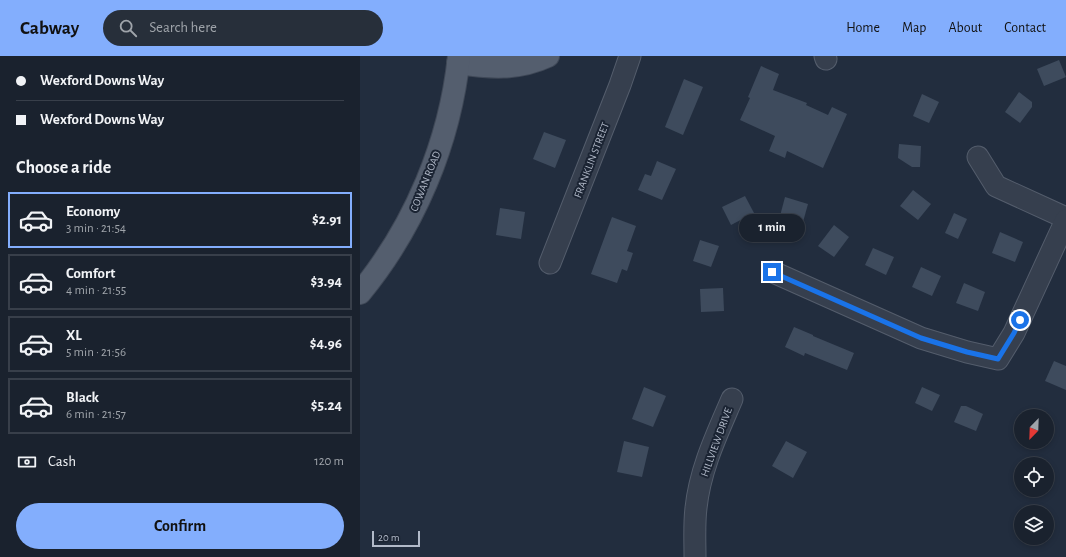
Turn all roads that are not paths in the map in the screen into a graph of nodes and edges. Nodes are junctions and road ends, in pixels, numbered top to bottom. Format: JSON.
{"nodes":[{"id":1,"x":548,"y":56,"type":"edge"},
{"id":2,"x":630,"y":56,"type":"edge"},
{"id":3,"x":458,"y":59,"type":"edge"},
{"id":4,"x":978,"y":157,"type":"dead end"},
{"id":5,"x":1066,"y":219,"type":"edge"},
{"id":6,"x":550,"y":263,"type":"dead end"},
{"id":7,"x":772,"y":272,"type":"dead end"},
{"id":8,"x":360,"y":293,"type":"edge"},
{"id":9,"x":732,"y":399,"type":"dead end"},
{"id":10,"x":695,"y":557,"type":"edge"}],
"edges":[{"from":1,"to":3,"type":"main road"},
{"from":2,"to":6,"type":"street","name":"FRANKLIN STREET"},
{"from":3,"to":8,"type":"main road","name":"COWAN ROAD"},
{"from":4,"to":5,"type":"street"},
{"from":5,"to":7,"type":"street"},
{"from":9,"to":10,"type":"street","name":"HILLVIEW DRIVE"}]}
